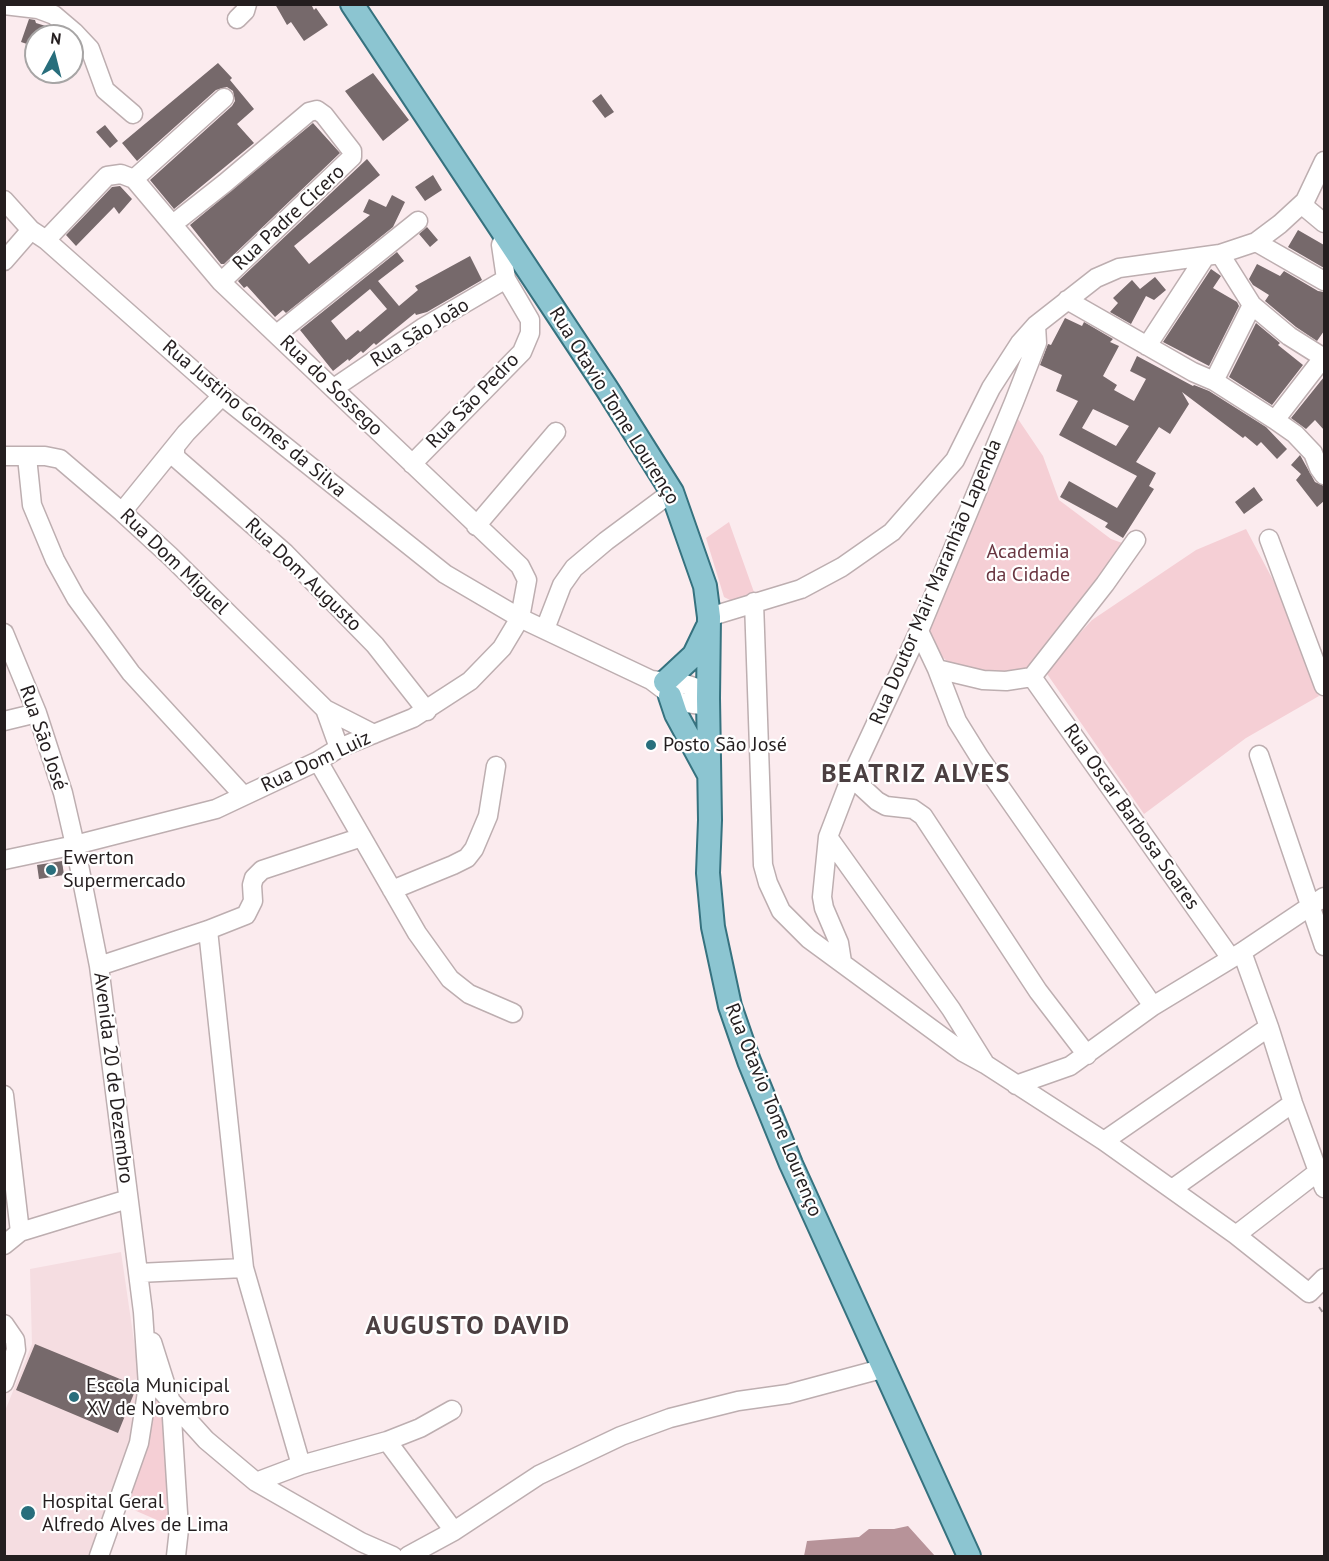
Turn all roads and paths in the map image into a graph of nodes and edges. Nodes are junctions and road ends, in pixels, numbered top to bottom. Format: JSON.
{"nodes":[{"id":1,"x":352,"y":4,"type":"edge"},
{"id":2,"x":4,"y":5,"type":"edge"},
{"id":3,"x":224,"y":98,"type":"dead end"},
{"id":4,"x":133,"y":114,"type":"dead end"},
{"id":5,"x":1324,"y":161,"type":"edge"},
{"id":6,"x":134,"y":179,"type":"junction"},
{"id":7,"x":1324,"y":194,"type":"edge"},
{"id":8,"x":4,"y":200,"type":"edge"},
{"id":9,"x":1306,"y":205,"type":"junction"},
{"id":10,"x":417,"y":221,"type":"dead end"},
{"id":11,"x":1324,"y":223,"type":"edge"},
{"id":12,"x":173,"y":224,"type":"junction"},
{"id":13,"x":39,"y":235,"type":"junction"},
{"id":14,"x":505,"y":235,"type":"junction"},
{"id":15,"x":1256,"y":242,"type":"junction"},
{"id":16,"x":1213,"y":256,"type":"junction"},
{"id":17,"x":4,"y":261,"type":"edge"},
{"id":18,"x":506,"y":279,"type":"junction"},
{"id":19,"x":1324,"y":281,"type":"edge"},
{"id":20,"x":221,"y":282,"type":"junction"},
{"id":21,"x":1067,"y":300,"type":"junction"},
{"id":22,"x":1252,"y":305,"type":"junction"},
{"id":23,"x":1036,"y":325,"type":"junction"},
{"id":24,"x":277,"y":333,"type":"junction"},
{"id":25,"x":1147,"y":346,"type":"junction"},
{"id":26,"x":1324,"y":358,"type":"edge"},
{"id":27,"x":1214,"y":381,"type":"junction"},
{"id":28,"x":334,"y":388,"type":"junction"},
{"id":29,"x":222,"y":396,"type":"junction"},
{"id":30,"x":1014,"y":402,"type":"junction"},
{"id":31,"x":1275,"y":420,"type":"junction"},
{"id":32,"x":556,"y":432,"type":"dead end"},
{"id":33,"x":969,"y":432,"type":"junction"},
{"id":34,"x":175,"y":448,"type":"junction"},
{"id":35,"x":1319,"y":449,"type":"edge"},
{"id":36,"x":4,"y":456,"type":"edge"},
{"id":37,"x":27,"y":457,"type":"junction"},
{"id":38,"x":412,"y":464,"type":"junction"},
{"id":39,"x":1324,"y":475,"type":"edge"},
{"id":40,"x":672,"y":492,"type":"junction"},
{"id":41,"x":123,"y":512,"type":"junction"},
{"id":42,"x":476,"y":526,"type":"junction"},
{"id":43,"x":1269,"y":539,"type":"dead end"},
{"id":44,"x":1136,"y":540,"type":"dead end"},
{"id":45,"x":754,"y":602,"type":"junction"},
{"id":46,"x":520,"y":618,"type":"junction"},
{"id":47,"x":710,"y":620,"type":"junction"},
{"id":48,"x":545,"y":629,"type":"junction"},
{"id":49,"x":919,"y":631,"type":"junction"},
{"id":50,"x":4,"y":633,"type":"edge"},
{"id":51,"x":938,"y":669,"type":"junction"},
{"id":52,"x":1032,"y":677,"type":"junction"},
{"id":53,"x":662,"y":686,"type":"junction"},
{"id":54,"x":1324,"y":686,"type":"edge"},
{"id":55,"x":708,"y":698,"type":"junction"},
{"id":56,"x":325,"y":709,"type":"junction"},
{"id":57,"x":427,"y":711,"type":"junction"},
{"id":58,"x":37,"y":713,"type":"junction"},
{"id":59,"x":4,"y":721,"type":"edge"},
{"id":60,"x":374,"y":734,"type":"junction"},
{"id":61,"x":339,"y":748,"type":"junction"},
{"id":62,"x":1259,"y":755,"type":"dead end"},
{"id":63,"x":318,"y":761,"type":"junction"},
{"id":64,"x":496,"y":766,"type":"dead end"},
{"id":65,"x":710,"y":777,"type":"junction"},
{"id":66,"x":851,"y":777,"type":"junction"},
{"id":67,"x":243,"y":795,"type":"junction"},
{"id":68,"x":362,"y":837,"type":"junction"},
{"id":69,"x":828,"y":837,"type":"junction"},
{"id":70,"x":75,"y":845,"type":"junction"},
{"id":71,"x":4,"y":860,"type":"edge"},
{"id":72,"x":393,"y":890,"type":"junction"},
{"id":73,"x":1317,"y":901,"type":"edge"},
{"id":74,"x":208,"y":930,"type":"junction"},
{"id":75,"x":1324,"y":946,"type":"edge"},
{"id":76,"x":1236,"y":954,"type":"junction"},
{"id":77,"x":842,"y":962,"type":"junction"},
{"id":78,"x":99,"y":966,"type":"junction"},
{"id":79,"x":1153,"y":1006,"type":"junction"},
{"id":80,"x":513,"y":1013,"type":"dead end"},
{"id":81,"x":1269,"y":1027,"type":"junction"},
{"id":82,"x":1087,"y":1054,"type":"junction"},
{"id":83,"x":985,"y":1064,"type":"junction"},
{"id":84,"x":1016,"y":1085,"type":"junction"},
{"id":85,"x":4,"y":1095,"type":"edge"},
{"id":86,"x":1293,"y":1103,"type":"junction"},
{"id":87,"x":1104,"y":1141,"type":"junction"},
{"id":88,"x":1322,"y":1180,"type":"edge"},
{"id":89,"x":1172,"y":1189,"type":"junction"},
{"id":90,"x":128,"y":1199,"type":"junction"},
{"id":91,"x":20,"y":1232,"type":"junction"},
{"id":92,"x":1236,"y":1235,"type":"junction"},
{"id":93,"x":4,"y":1245,"type":"edge"},
{"id":94,"x":244,"y":1268,"type":"junction"},
{"id":95,"x":138,"y":1273,"type":"junction"},
{"id":96,"x":1324,"y":1278,"type":"edge"},
{"id":97,"x":142,"y":1312,"type":"junction"},
{"id":98,"x":4,"y":1324,"type":"edge"},
{"id":99,"x":885,"y":1368,"type":"junction"},
{"id":100,"x":4,"y":1383,"type":"edge"},
{"id":101,"x":148,"y":1383,"type":"junction"},
{"id":102,"x":171,"y":1402,"type":"junction"},
{"id":103,"x":452,"y":1410,"type":"dead end"},
{"id":104,"x":387,"y":1440,"type":"junction"},
{"id":105,"x":301,"y":1466,"type":"junction"},
{"id":106,"x":256,"y":1482,"type":"junction"},
{"id":107,"x":454,"y":1531,"type":"junction"},
{"id":108,"x":99,"y":1557,"type":"edge"},
{"id":109,"x":176,"y":1557,"type":"edge"},
{"id":110,"x":393,"y":1557,"type":"edge"},
{"id":111,"x":408,"y":1557,"type":"edge"},
{"id":112,"x":969,"y":1557,"type":"edge"}],
"edges":[{"from":1,"to":14,"type":"main road","name":"Rua Otavio Tome Lourenço"},
{"from":2,"to":4,"type":"street"},
{"from":3,"to":6,"type":"street"},
{"from":5,"to":9,"type":"street"},
{"from":6,"to":12,"type":"street","name":"Rua do Sossego"},
{"from":6,"to":13,"type":"street"},
{"from":7,"to":9,"type":"street"},
{"from":8,"to":13,"type":"street","name":"Rua Justino Gomes da Silva"},
{"from":9,"to":11,"type":"street"},
{"from":9,"to":15,"type":"street"},
{"from":10,"to":24,"type":"street"},
{"from":12,"to":20,"type":"street","name":"Rua do Sossego"},
{"from":12,"to":20,"type":"street","name":"Rua Padre Cicero"},
{"from":13,"to":17,"type":"street"},
{"from":13,"to":29,"type":"street","name":"Rua Justino Gomes da Silva"},
{"from":14,"to":18,"type":"street","name":"Rua São Pedro"},
{"from":14,"to":40,"type":"main road","name":"Rua Otavio Tome Lourenço"},
{"from":15,"to":16,"type":"street"},
{"from":15,"to":19,"type":"street"},
{"from":16,"to":21,"type":"street"},
{"from":16,"to":22,"type":"street"},
{"from":16,"to":25,"type":"street"},
{"from":18,"to":28,"type":"street","name":"Rua São João"},
{"from":18,"to":38,"type":"street","name":"Rua São Pedro"},
{"from":20,"to":24,"type":"street","name":"Rua do Sossego"},
{"from":21,"to":23,"type":"street"},
{"from":21,"to":25,"type":"street"},
{"from":22,"to":26,"type":"street"},
{"from":22,"to":27,"type":"street"},
{"from":23,"to":30,"type":"street","name":"Rua Doutor Mair Maranhão Lapenda"},
{"from":23,"to":33,"type":"street"},
{"from":24,"to":28,"type":"street","name":"Rua do Sossego"},
{"from":25,"to":27,"type":"street"},
{"from":26,"to":31,"type":"street"},
{"from":27,"to":31,"type":"street"},
{"from":28,"to":38,"type":"street","name":"Rua do Sossego"},
{"from":29,"to":34,"type":"street"},
{"from":29,"to":46,"type":"street","name":"Rua Justino Gomes da Silva"},
{"from":30,"to":33,"type":"street"},
{"from":30,"to":49,"type":"street","name":"Rua Doutor Mair Maranhão Lapenda"},
{"from":31,"to":35,"type":"street"},
{"from":32,"to":42,"type":"street"},
{"from":33,"to":45,"type":"street"},
{"from":34,"to":41,"type":"street"},
{"from":34,"to":57,"type":"street","name":"Rua Dom Augusto"},
{"from":35,"to":39,"type":"street"},
{"from":36,"to":37,"type":"street","name":"Rua Dom Miguel"},
{"from":37,"to":41,"type":"street","name":"Rua Dom Miguel"},
{"from":37,"to":67,"type":"street"},
{"from":38,"to":42,"type":"street","name":"Rua do Sossego"},
{"from":40,"to":47,"type":"main road","name":"Rua Otavio Tome Lourenço"},
{"from":40,"to":48,"type":"street"},
{"from":41,"to":56,"type":"street","name":"Rua Dom Miguel"},
{"from":42,"to":46,"type":"street","name":"Rua do Sossego"},
{"from":43,"to":54,"type":"street"},
{"from":44,"to":52,"type":"street"},
{"from":45,"to":47,"type":"street"},
{"from":45,"to":77,"type":"street"},
{"from":46,"to":48,"type":"street","name":"Rua Justino Gomes da Silva"},
{"from":46,"to":57,"type":"street","name":"Rua Dom Luiz"},
{"from":47,"to":53,"type":"main road"},
{"from":47,"to":55,"type":"main road","name":"Rua Otavio Tome Lourenço"},
{"from":48,"to":53,"type":"street","name":"Rua Justino Gomes da Silva"},
{"from":49,"to":51,"type":"street"},
{"from":49,"to":66,"type":"street","name":"Rua Doutor Mair Maranhão Lapenda"},
{"from":50,"to":58,"type":"street","name":"Rua São José"},
{"from":51,"to":52,"type":"street"},
{"from":51,"to":79,"type":"street"},
{"from":52,"to":76,"type":"street","name":"Rua Oscar Barbosa Soares"},
{"from":53,"to":55,"type":"street","name":"Rua Justino Gomes da Silva"},
{"from":53,"to":65,"type":"main road"},
{"from":55,"to":65,"type":"main road","name":"Rua Otavio Tome Lourenço"},
{"from":56,"to":60,"type":"street","name":"Rua Dom Miguel"},
{"from":56,"to":61,"type":"street","name":"Rua Dom Miguel"},
{"from":57,"to":60,"type":"street","name":"Rua Dom Luiz"},
{"from":58,"to":59,"type":"street"},
{"from":58,"to":70,"type":"street","name":"Rua São José"},
{"from":60,"to":61,"type":"street","name":"Rua Dom Luiz"},
{"from":61,"to":63,"type":"street","name":"Rua Dom Luiz"},
{"from":62,"to":73,"type":"street"},
{"from":63,"to":67,"type":"street","name":"Rua Dom Luiz"},
{"from":63,"to":68,"type":"street"},
{"from":64,"to":72,"type":"street"},
{"from":65,"to":99,"type":"main road","name":"Rua Otavio Tome Lourenço"},
{"from":66,"to":69,"type":"street","name":"Rua Doutor Mair Maranhão Lapenda"},
{"from":66,"to":82,"type":"street"},
{"from":67,"to":70,"type":"street","name":"Rua Dom Luiz"},
{"from":68,"to":72,"type":"street"},
{"from":68,"to":74,"type":"street"},
{"from":69,"to":77,"type":"street","name":"Rua Doutor Mair Maranhão Lapenda"},
{"from":69,"to":83,"type":"street"},
{"from":70,"to":71,"type":"street","name":"Rua Dom Luiz"},
{"from":70,"to":78,"type":"street","name":"Avenida 20 de Dezembro"},
{"from":72,"to":80,"type":"street"},
{"from":73,"to":75,"type":"street"},
{"from":73,"to":76,"type":"street"},
{"from":74,"to":78,"type":"street"},
{"from":74,"to":94,"type":"street"},
{"from":76,"to":79,"type":"street"},
{"from":76,"to":81,"type":"street","name":"Rua Oscar Barbosa Soares"},
{"from":77,"to":83,"type":"street"},
{"from":78,"to":90,"type":"street","name":"Avenida 20 de Dezembro"},
{"from":79,"to":82,"type":"street"},
{"from":81,"to":86,"type":"street","name":"Rua Oscar Barbosa Soares"},
{"from":81,"to":87,"type":"street"},
{"from":82,"to":84,"type":"street"},
{"from":83,"to":84,"type":"street"},
{"from":84,"to":87,"type":"street"},
{"from":85,"to":91,"type":"street"},
{"from":86,"to":88,"type":"street","name":"Rua Oscar Barbosa Soares"},
{"from":86,"to":89,"type":"street"},
{"from":87,"to":89,"type":"street"},
{"from":88,"to":92,"type":"street"},
{"from":89,"to":92,"type":"street"},
{"from":90,"to":91,"type":"street"},
{"from":90,"to":95,"type":"street","name":"Avenida 20 de Dezembro"},
{"from":91,"to":93,"type":"street"},
{"from":92,"to":96,"type":"street"},
{"from":94,"to":95,"type":"street"},
{"from":94,"to":105,"type":"street"},
{"from":95,"to":97,"type":"street","name":"Avenida 20 de Dezembro"},
{"from":97,"to":101,"type":"street"},
{"from":97,"to":102,"type":"street"},
{"from":98,"to":100,"type":"street"},
{"from":99,"to":107,"type":"street"},
{"from":99,"to":112,"type":"main road","name":"Rua Otavio Tome Lourenço"},
{"from":101,"to":102,"type":"street"},
{"from":101,"to":108,"type":"street"},
{"from":102,"to":106,"type":"street"},
{"from":102,"to":109,"type":"street"},
{"from":103,"to":104,"type":"street"},
{"from":104,"to":105,"type":"street"},
{"from":104,"to":107,"type":"street"},
{"from":105,"to":106,"type":"street"},
{"from":106,"to":110,"type":"street"},
{"from":107,"to":111,"type":"street"}]}
